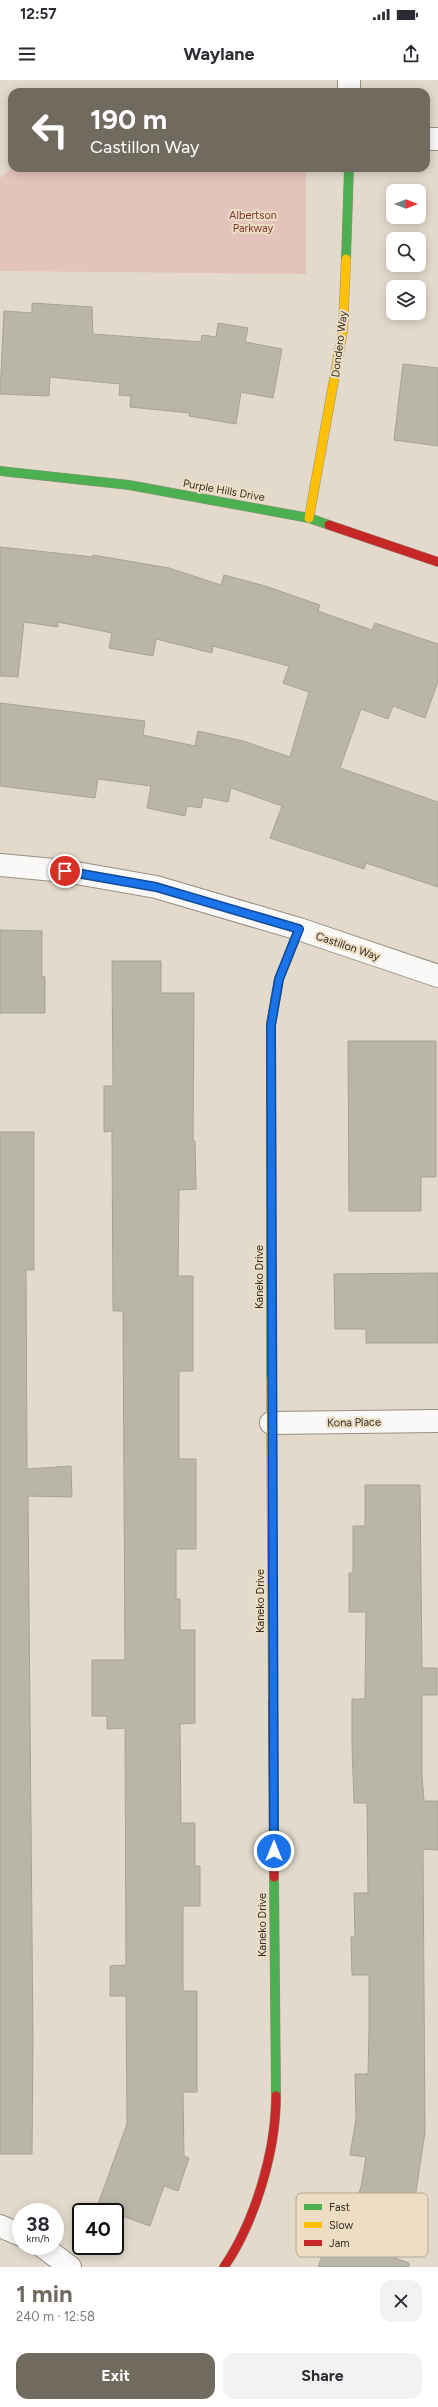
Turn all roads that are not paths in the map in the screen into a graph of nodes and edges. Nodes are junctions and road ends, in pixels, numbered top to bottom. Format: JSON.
{"nodes":[{"id":1,"x":349,"y":172,"type":"edge"},
{"id":2,"x":0,"y":471,"type":"edge"},
{"id":3,"x":309,"y":518,"type":"junction"},
{"id":4,"x":438,"y":562,"type":"edge"},
{"id":5,"x":0,"y":865,"type":"edge"},
{"id":6,"x":299,"y":929,"type":"junction"},
{"id":7,"x":438,"y":976,"type":"edge"},
{"id":8,"x":438,"y":1421,"type":"edge"},
{"id":9,"x":271,"y":1423,"type":"junction"},
{"id":10,"x":0,"y":2226,"type":"edge"},
{"id":11,"x":12,"y":2231,"type":"edge"},
{"id":12,"x":54,"y":2255,"type":"edge"},
{"id":13,"x":70,"y":2267,"type":"edge"},
{"id":14,"x":224,"y":2267,"type":"edge"}],
"edges":[{"from":1,"to":3,"type":"street","name":"Dondero Way"},
{"from":2,"to":3,"type":"street","name":"Purple Hills Drive"},
{"from":3,"to":4,"type":"street","name":"Purple Hills Drive"},
{"from":5,"to":6,"type":"street","name":"Castillon Way"},
{"from":6,"to":7,"type":"street","name":"Castillon Way"},
{"from":6,"to":9,"type":"street","name":"Kaneko Drive"},
{"from":8,"to":9,"type":"street","name":"Kona Place"},
{"from":9,"to":14,"type":"street","name":"Kaneko Drive"},
{"from":10,"to":11,"type":"street"},
{"from":12,"to":13,"type":"street"}]}
